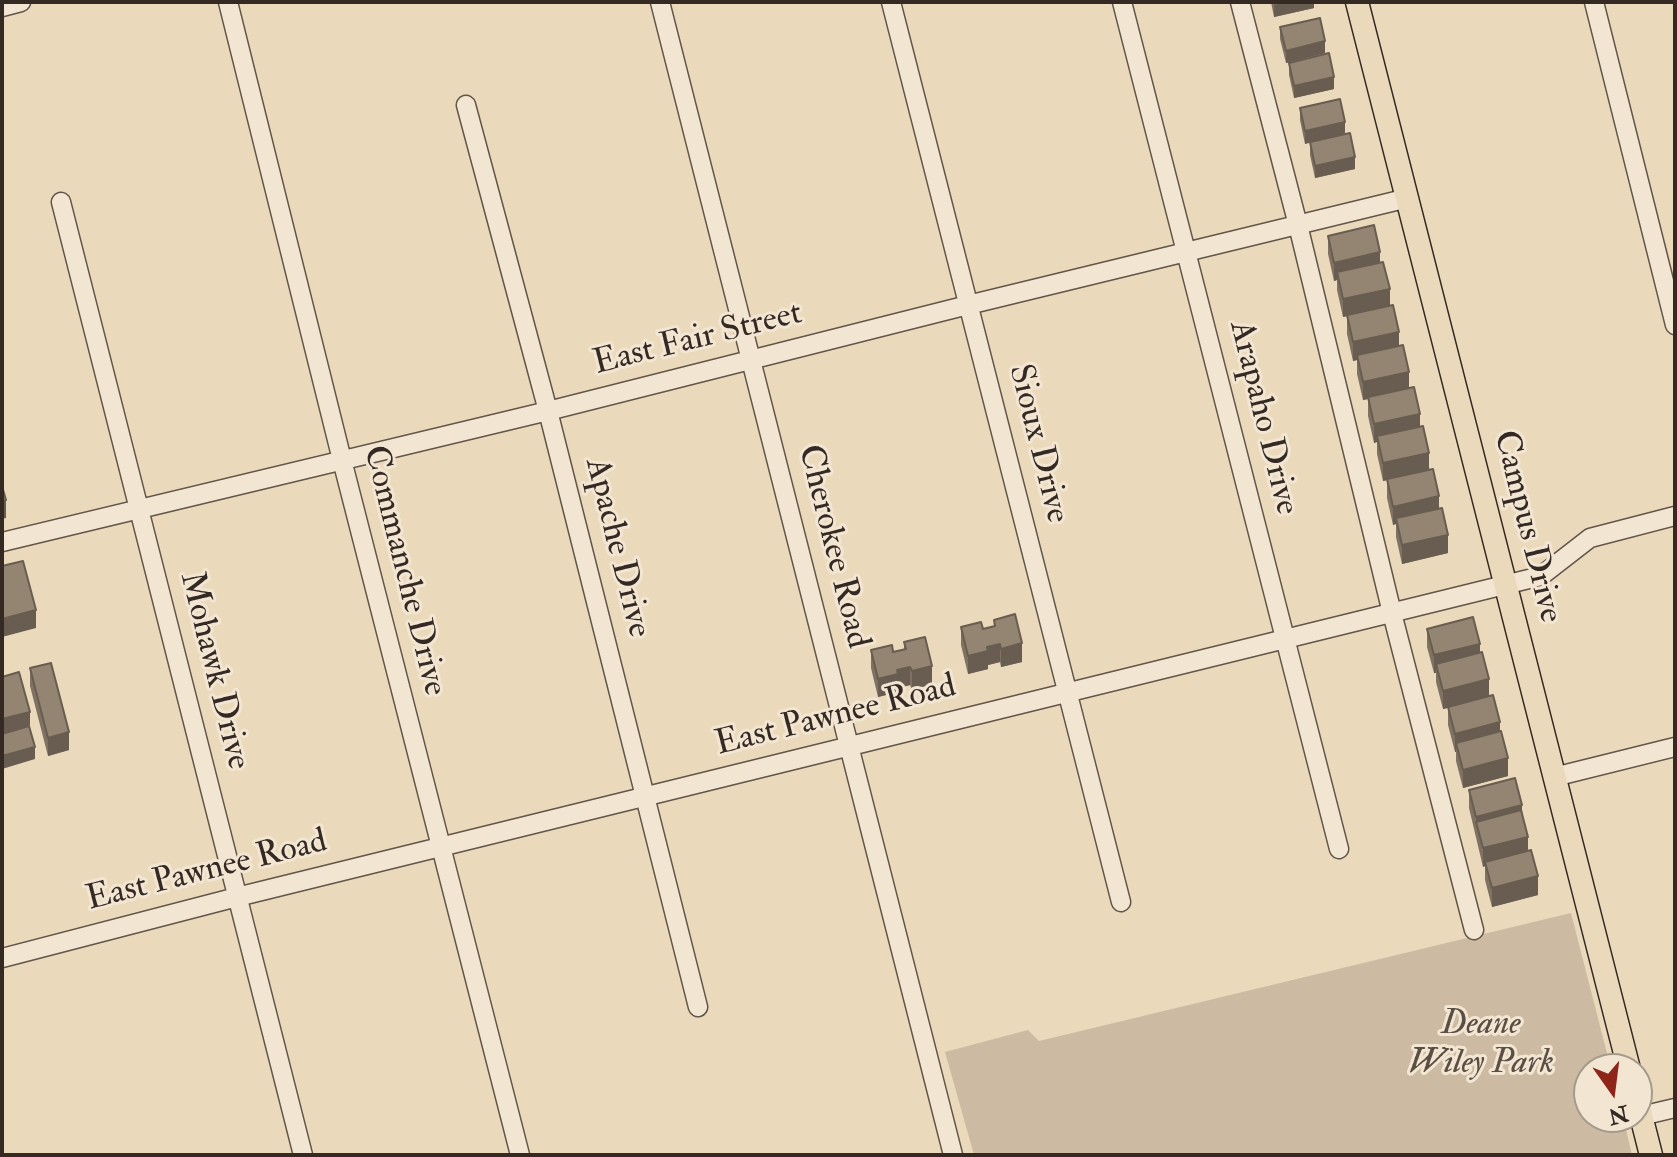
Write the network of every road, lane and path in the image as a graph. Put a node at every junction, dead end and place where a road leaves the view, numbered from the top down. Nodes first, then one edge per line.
1 (21, 2) edge
2 (228, 2) edge
3 (660, 2) edge
4 (891, 2) edge
5 (1122, 2) edge
6 (1240, 2) edge
7 (1357, 2) edge
8 (1594, 2) edge
9 (2, 7) edge
10 (466, 105) dead end
11 (1408, 198) junction
12 (61, 202) dead end
13 (1298, 225) junction
14 (1187, 252) junction
15 (968, 305) junction
16 (1675, 325) edge
17 (751, 360) junction
18 (548, 411) junction
19 (342, 460) junction
20 (140, 510) junction
21 (1675, 516) edge
22 (2, 542) edge
23 (1506, 585) junction
24 (1392, 613) junction
25 (1285, 638) junction
26 (1067, 693) junction
27 (850, 747) junction
28 (1675, 747) edge
29 (1554, 777) junction
30 (645, 796) junction
31 (441, 847) junction
32 (1339, 849) dead end
33 (237, 897) junction
34 (1121, 902) dead end
35 (1474, 930) dead end
36 (2, 958) edge
37 (698, 1007) dead end
38 (1625, 1053) edge
39 (1653, 1108) edge
40 (1675, 1108) edge
41 (1645, 1133) edge
42 (303, 1155) edge
43 (520, 1155) edge
44 (953, 1155) edge
45 (1651, 1155) edge

1 - 9 street
2 - 19 street, Commanche Drive
3 - 17 street, Cherokee Road
4 - 15 street, Sioux Drive
5 - 14 street, Arapaho Drive
6 - 13 street
7 - 11 main road, Campus Drive
8 - 16 street
10 - 18 street, Apache Drive
11 - 13 street, East Fair Street
11 - 23 main road, Campus Drive
12 - 20 street, Mohawk Drive
13 - 14 street, East Fair Street
13 - 24 street
14 - 15 street, East Fair Street
14 - 25 street, Arapaho Drive
15 - 17 street, East Fair Street
15 - 26 street, Sioux Drive
17 - 18 street, East Fair Street
17 - 27 street, Cherokee Road
18 - 19 street, East Fair Street
18 - 30 street, Apache Drive
19 - 20 street, East Fair Street
19 - 31 street, Commanche Drive
20 - 22 street, East Fair Street
20 - 33 street, Mohawk Drive
21 - 23 street, East Pawnee Road
23 - 24 street, East Pawnee Road
23 - 29 main road, Campus Drive
24 - 25 street, East Pawnee Road
24 - 35 street
25 - 26 street, East Pawnee Road
25 - 32 street, Arapaho Drive
26 - 27 street, East Pawnee Road
26 - 34 street, Sioux Drive
27 - 30 street, East Pawnee Road
27 - 44 street, Cherokee Road
28 - 29 street
29 - 38 main road, Campus Drive
30 - 31 street, East Pawnee Road
30 - 37 street, Apache Drive
31 - 33 street, East Pawnee Road
31 - 43 street, Commanche Drive
33 - 36 street, East Pawnee Road
33 - 42 street, Mohawk Drive
39 - 40 street
41 - 45 main road

